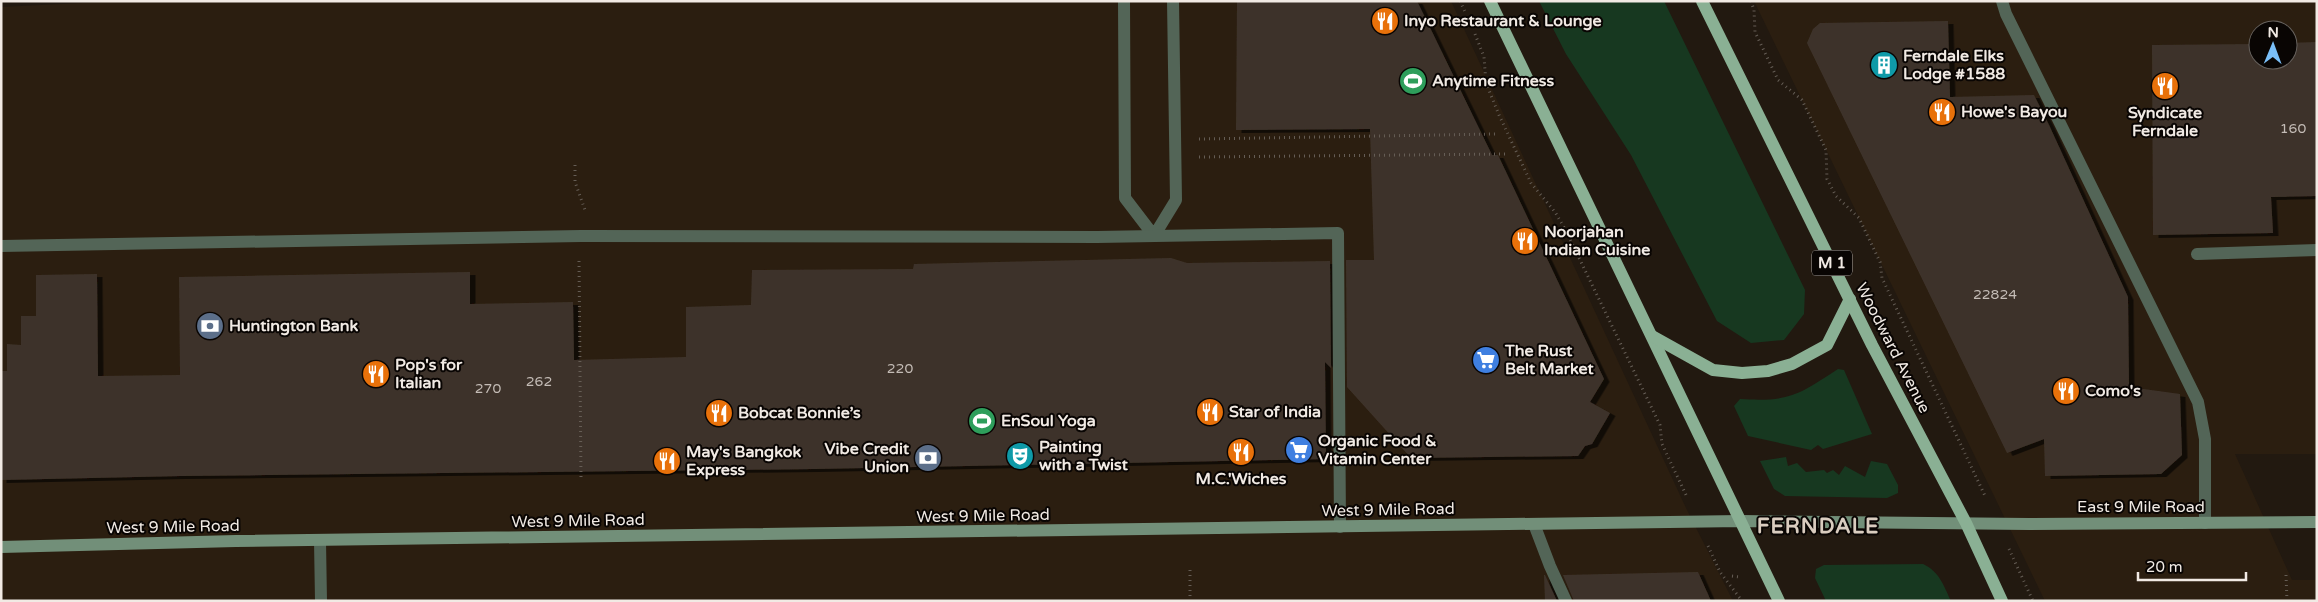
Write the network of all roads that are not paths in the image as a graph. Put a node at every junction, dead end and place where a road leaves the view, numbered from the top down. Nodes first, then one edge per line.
1 (1124, 1) edge
2 (1173, 1) edge
3 (1490, 1) edge
4 (1702, 1) edge
5 (2002, 1) edge
6 (1154, 236) junction
7 (1, 246) edge
8 (2317, 250) edge
9 (2197, 254) dead end
10 (1850, 299) junction
11 (1652, 336) junction
12 (1741, 521) junction
13 (2317, 522) edge
14 (1966, 523) junction
15 (2205, 523) junction
16 (1534, 524) junction
17 (1340, 527) junction
18 (320, 541) junction
19 (1, 547) edge
20 (321, 601) edge
21 (1566, 601) edge
22 (1779, 601) edge
23 (2002, 601) edge

1 - 6 street
2 - 6 street
3 - 11 main road
4 - 10 main road, Woodward Avenue / M 1
5 - 15 street
6 - 7 street
6 - 17 street
8 - 9 street
10 - 11 main road
10 - 14 main road, Woodward Avenue / M 1
11 - 12 main road
12 - 14 main road, West 9 Mile Road
12 - 16 main road, West 9 Mile Road
12 - 22 main road
13 - 15 main road, East 9 Mile Road
14 - 15 main road, East 9 Mile Road
14 - 23 main road, Woodward Avenue / M 1
16 - 17 main road, West 9 Mile Road
16 - 21 street
17 - 18 main road, West 9 Mile Road
18 - 19 main road, West 9 Mile Road
18 - 20 street

